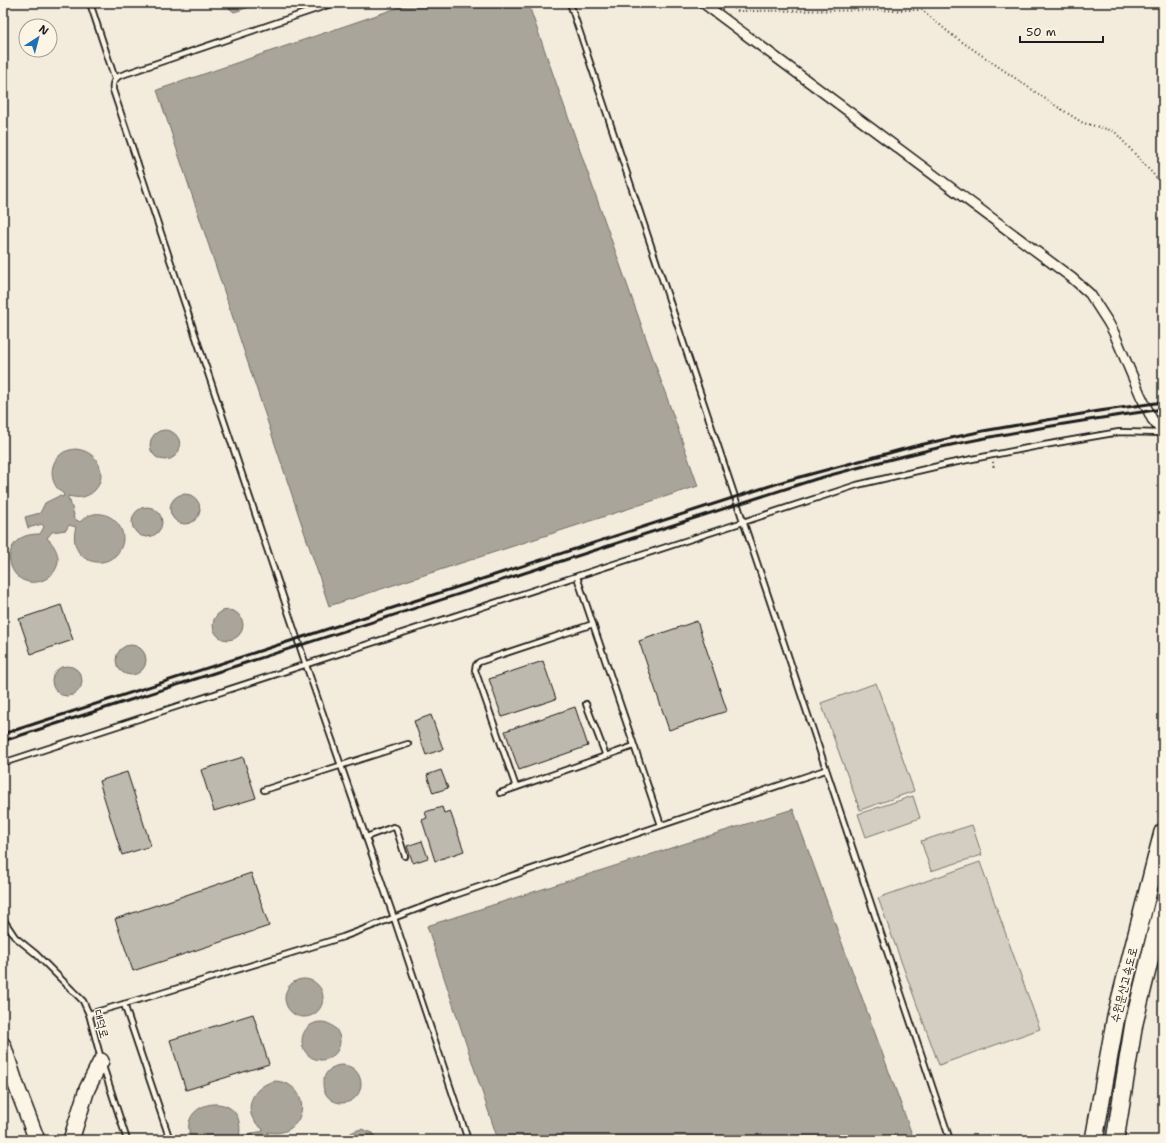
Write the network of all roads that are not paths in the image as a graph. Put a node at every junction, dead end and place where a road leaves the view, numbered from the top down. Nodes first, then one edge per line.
1 (90, 3) edge
2 (334, 3) edge
3 (570, 3) edge
4 (703, 3) edge
5 (114, 79) junction
6 (1163, 433) edge
7 (744, 523) junction
8 (577, 577) junction
9 (593, 624) junction
10 (306, 665) junction
11 (586, 704) dead end
12 (408, 744) dead end
13 (634, 746) junction
14 (606, 756) junction
15 (3, 763) edge
16 (341, 766) junction
17 (825, 770) junction
18 (516, 787) junction
19 (264, 790) dead end
20 (500, 793) dead end
21 (662, 825) junction
22 (1163, 832) edge
23 (366, 837) junction
24 (406, 856) dead end
25 (1163, 904) edge
26 (394, 918) junction
27 (3, 919) edge
28 (124, 1004) junction
29 (89, 1014) junction
30 (3, 1045) edge
31 (101, 1061) junction
32 (37, 1140) edge
33 (71, 1140) edge
34 (127, 1140) edge
35 (170, 1140) edge
36 (468, 1140) edge
37 (950, 1140) edge
38 (1094, 1140) edge
39 (1115, 1140) edge

1 - 5 lane
2 - 5 lane
3 - 7 lane
4 - 6 street
5 - 10 lane
6 - 7 lane
7 - 8 lane
7 - 17 lane
8 - 9 lane
8 - 10 lane
9 - 13 lane
9 - 18 lane
10 - 15 lane
10 - 16 lane
11 - 14 lane
12 - 16 lane
13 - 14 lane
13 - 21 lane
14 - 18 lane
16 - 19 lane
16 - 23 lane
17 - 21 lane
17 - 37 lane
18 - 20 lane
21 - 26 lane
22 - 38 highway, 수원문산고속도로
23 - 24 lane
23 - 26 lane
25 - 39 highway, 수원문산고속도로
26 - 28 lane
26 - 36 lane
27 - 29 lane, 대덕로
28 - 29 lane
28 - 35 lane
29 - 31 lane, 대덕로
30 - 32 highway
31 - 33 highway
31 - 34 lane, 대덕로

